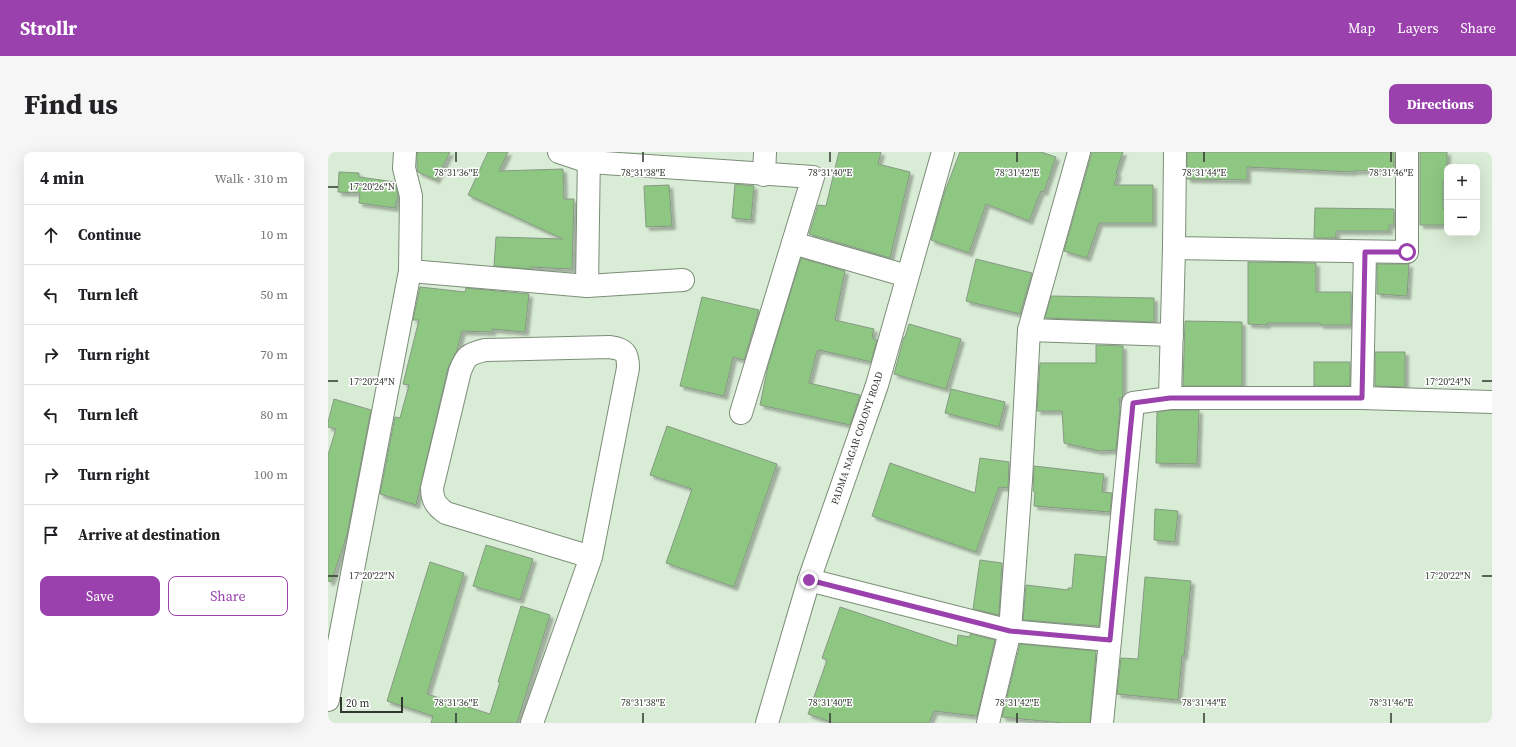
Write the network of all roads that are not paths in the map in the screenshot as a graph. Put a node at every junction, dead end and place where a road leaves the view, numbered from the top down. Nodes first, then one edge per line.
1 (405, 152) edge
2 (559, 152) edge
3 (765, 152) edge
4 (943, 152) edge
5 (1079, 152) edge
6 (1175, 152) edge
7 (1407, 152) edge
8 (589, 157) edge
9 (764, 175) junction
10 (793, 243) junction
11 (1174, 248) junction
12 (1365, 252) junction
13 (410, 271) junction
14 (907, 276) junction
15 (684, 280) dead end
16 (587, 286) junction
17 (1030, 330) junction
18 (1172, 335) junction
19 (1170, 398) junction
20 (1362, 398) junction
21 (1492, 402) edge
22 (741, 413) dead end
23 (591, 557) junction
24 (809, 580) junction
25 (1010, 631) junction
26 (1110, 640) junction
27 (328, 700) edge
28 (532, 723) edge
29 (767, 723) edge
30 (988, 723) edge
31 (1102, 723) edge

1 - 13 street
2 - 8 street
3 - 9 street
4 - 14 street, PADMA NAGAR COLONY ROAD
5 - 17 street
6 - 11 street
7 - 12 street
8 - 9 street
8 - 16 street
9 - 10 street
10 - 14 street
10 - 22 street
11 - 12 street
11 - 18 street
12 - 20 street
13 - 16 street
13 - 27 street
14 - 24 street, PADMA NAGAR COLONY ROAD
15 - 16 street
17 - 18 street
17 - 25 street
18 - 19 street
19 - 20 street
19 - 26 street
20 - 21 street
23 - 23 street
23 - 28 street
24 - 25 street
24 - 29 street, PADMA NAGAR COLONY ROAD
25 - 26 street
25 - 30 street
26 - 31 street

